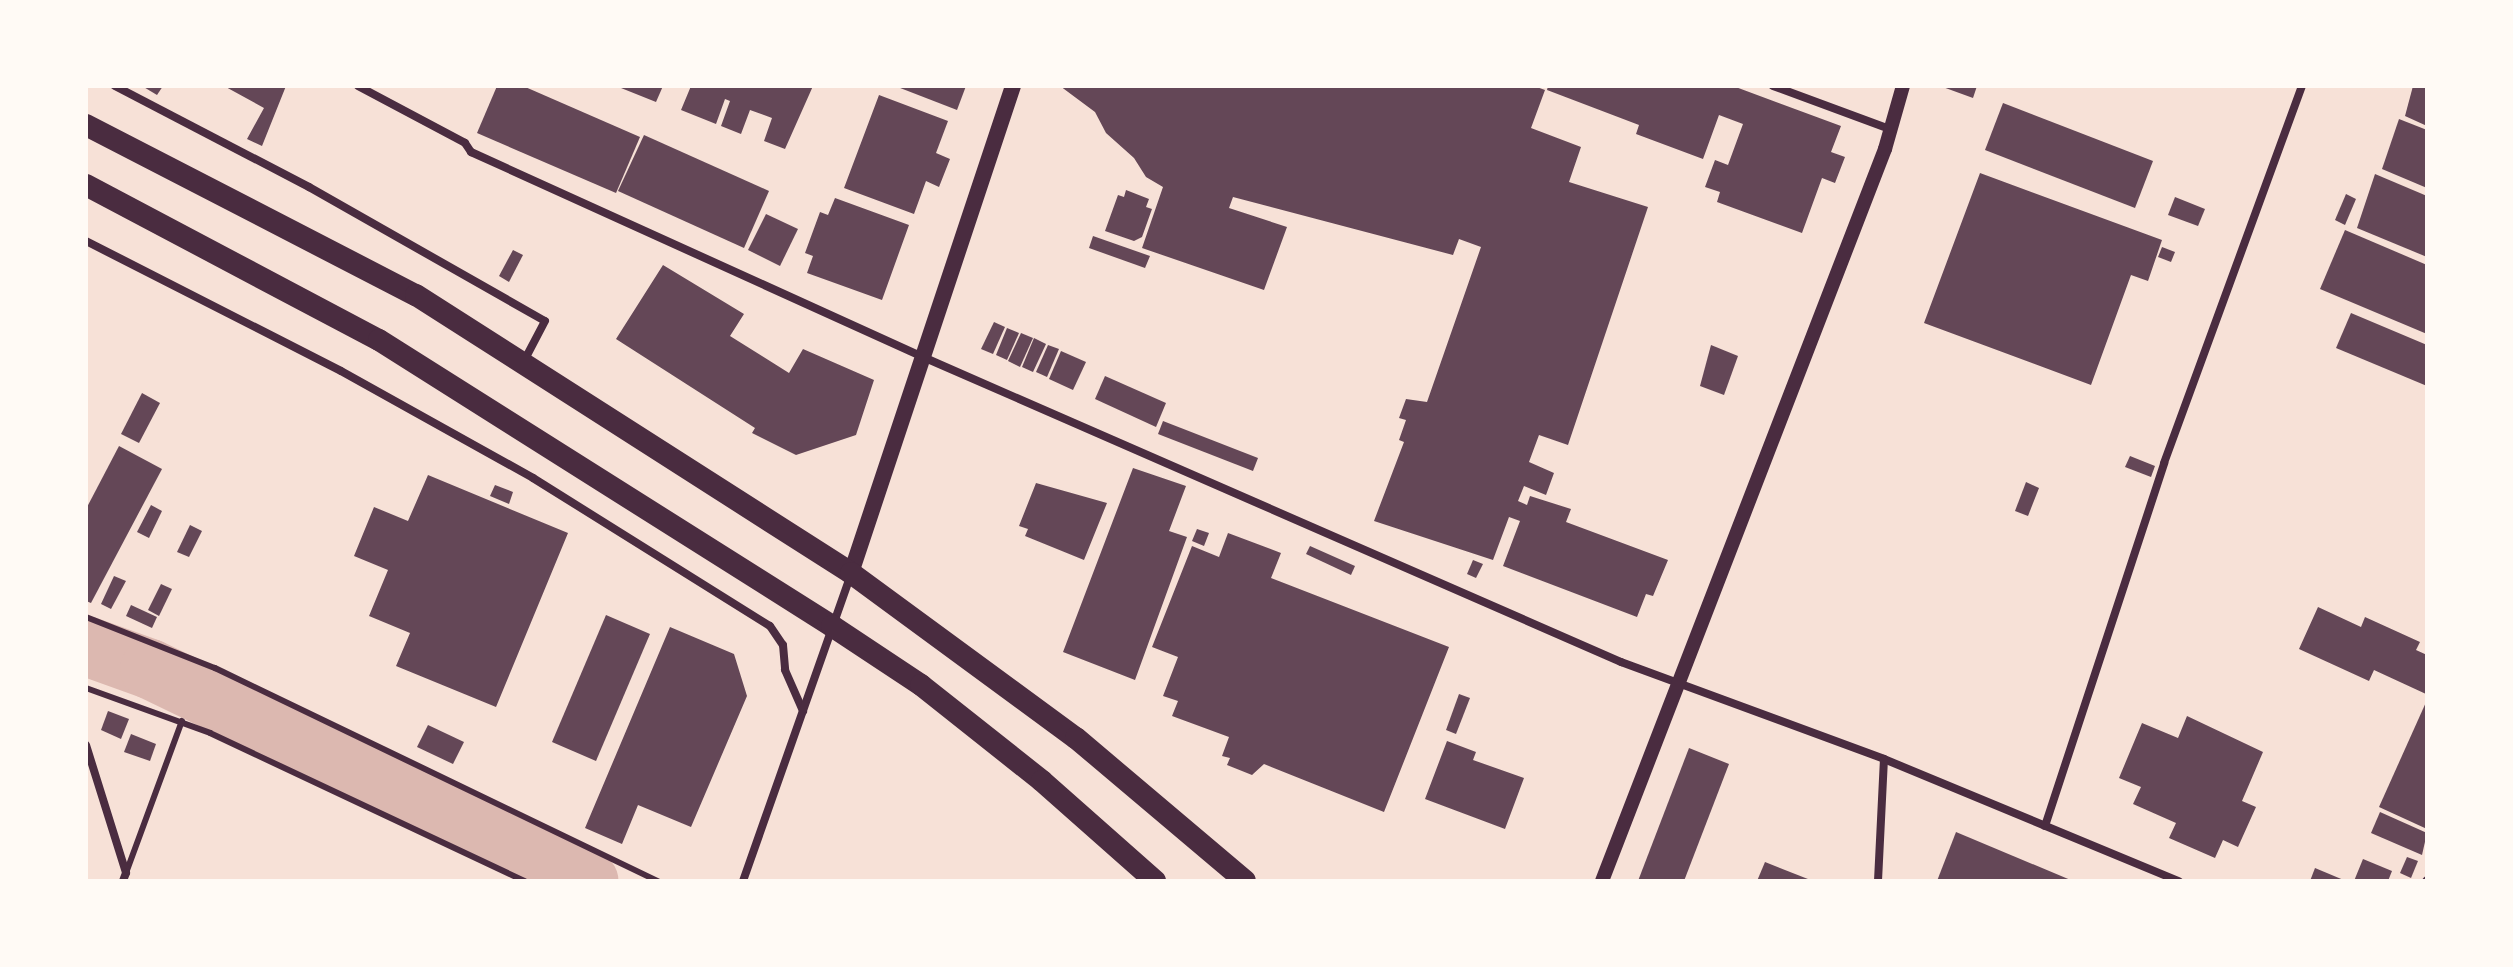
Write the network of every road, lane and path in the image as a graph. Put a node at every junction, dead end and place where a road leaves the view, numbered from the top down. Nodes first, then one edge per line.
1 (115, 86) edge
2 (358, 86) edge
3 (1013, 86) edge
4 (1773, 86) edge
5 (1903, 86) edge
6 (2302, 86) edge
7 (86, 125) edge
8 (1890, 129) junction
9 (86, 185) edge
10 (86, 241) edge
11 (923, 357) junction
12 (522, 363) junction
13 (851, 573) junction
14 (86, 617) edge
15 (832, 626) junction
16 (1678, 683) junction
17 (86, 688) edge
18 (803, 711) junction
19 (182, 721) junction
20 (86, 745) edge
21 (1884, 759) junction
22 (2045, 826) junction
23 (124, 877) edge
24 (525, 881) edge
25 (658, 881) edge
26 (743, 881) edge
27 (1155, 881) edge
28 (1245, 881) edge
29 (1602, 881) edge
30 (1878, 881) edge
31 (2179, 881) edge

1 - 12 street
2 - 11 street
3 - 11 main road
4 - 8 street
5 - 8 street
6 - 22 street
7 - 12 highway
8 - 16 street
9 - 15 highway
10 - 18 street
11 - 13 main road
11 - 16 street
12 - 13 highway
13 - 15 street
13 - 28 highway
14 - 25 lane
15 - 18 street
15 - 27 highway
16 - 21 street
16 - 29 street
17 - 19 lane
18 - 26 street
19 - 23 lane
19 - 24 lane
20 - 23 street
21 - 22 street
21 - 30 street
22 - 31 street

